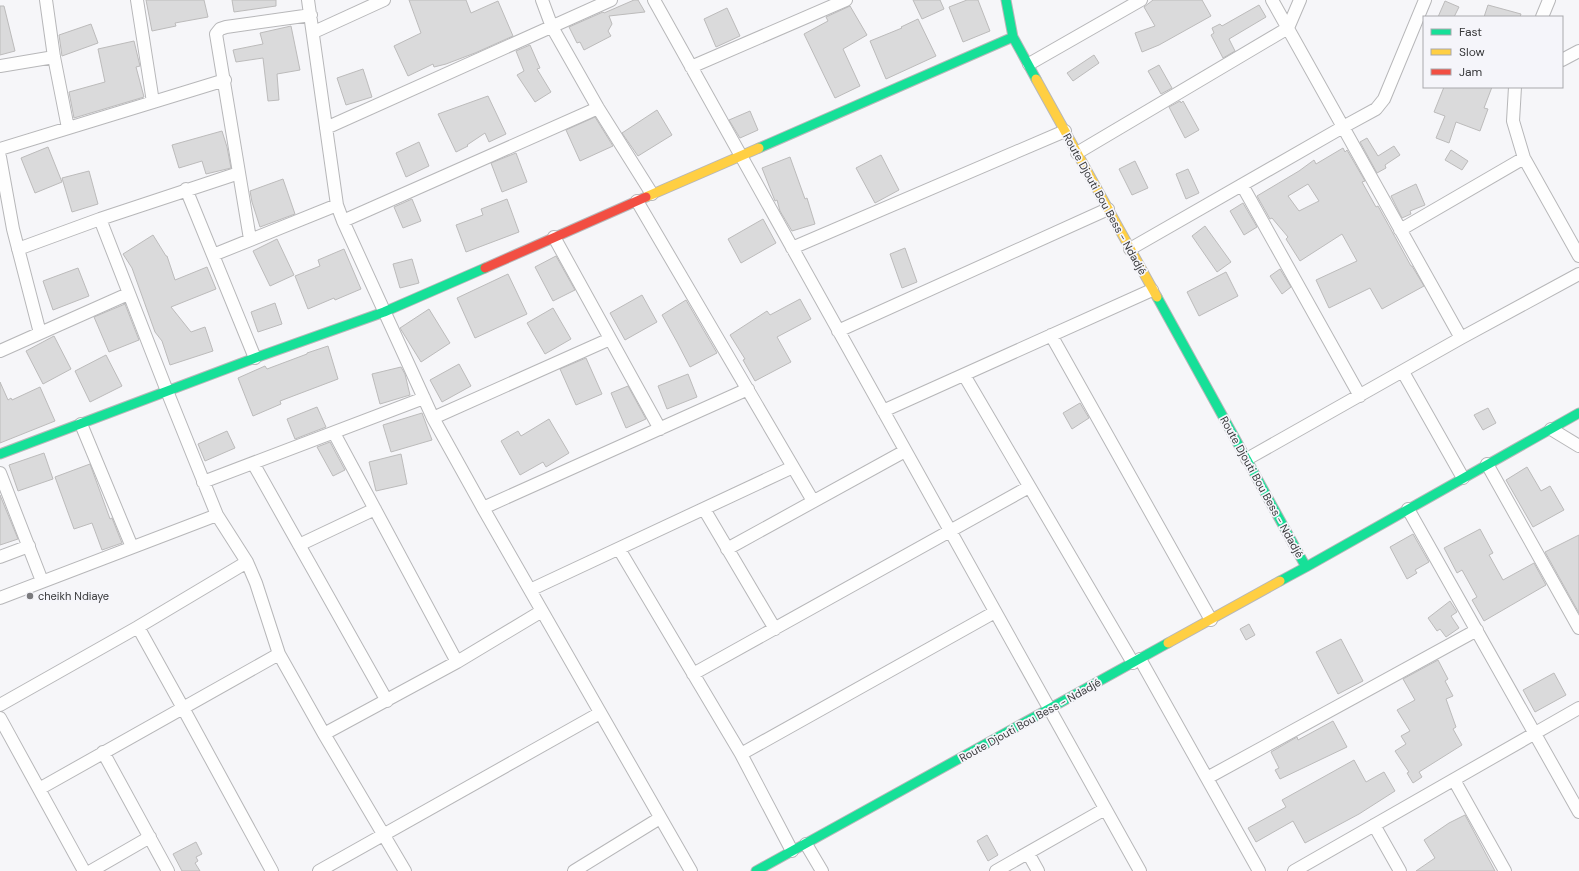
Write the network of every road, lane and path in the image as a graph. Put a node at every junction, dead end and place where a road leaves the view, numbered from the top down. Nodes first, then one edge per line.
1 (46, 0) edge
2 (137, 0) edge
3 (308, 0) edge
4 (384, 0) edge
5 (542, 0) edge
6 (611, 0) edge
7 (654, 0) edge
8 (846, 0) edge
9 (1006, 0) edge
10 (1141, 0) edge
11 (1272, 0) edge
12 (1300, 0) edge
13 (1425, 0) edge
14 (1549, 0) edge
15 (311, 15) junction
16 (1542, 16) edge
17 (552, 27) junction
18 (1288, 28) junction
19 (314, 32) junction
20 (1013, 37) junction
21 (1579, 51) edge
22 (54, 57) junction
23 (1563, 59) edge
24 (1029, 64) junction
25 (0, 66) edge
26 (691, 67) junction
27 (225, 80) junction
28 (1515, 88) edge
29 (153, 102) junction
30 (598, 108) junction
31 (1343, 127) junction
32 (68, 128) junction
33 (326, 128) junction
34 (1065, 130) junction
35 (0, 149) edge
36 (1077, 153) junction
37 (740, 155) junction
38 (0, 157) edge
39 (1524, 158) junction
40 (239, 173) junction
41 (1242, 186) junction
42 (186, 189) junction
43 (652, 194) junction
44 (637, 201) junction
45 (337, 205) junction
46 (1108, 209) junction
47 (100, 219) junction
48 (343, 221) junction
49 (1400, 230) junction
50 (554, 237) junction
51 (250, 239) junction
52 (792, 248) junction
53 (18, 249) junction
54 (1130, 249) junction
55 (213, 255) junction
56 (1579, 256) edge
57 (1579, 274) edge
58 (1152, 290) junction
59 (128, 294) junction
60 (384, 312) junction
61 (838, 331) junction
62 (40, 333) junction
63 (1051, 335) junction
64 (1461, 338) junction
65 (610, 339) junction
66 (0, 351) edge
67 (255, 358) junction
68 (1403, 372) junction
69 (964, 375) junction
70 (748, 389) junction
71 (167, 391) junction
72 (1360, 396) junction
73 (424, 398) junction
74 (883, 411) junction
75 (1579, 413) edge
76 (433, 418) junction
77 (81, 424) junction
78 (660, 429) junction
79 (1551, 429) junction
80 (334, 433) junction
81 (1579, 446) edge
82 (905, 451) junction
83 (0, 454) edge
84 (1247, 459) junction
85 (253, 463) junction
86 (1487, 464) junction
87 (793, 467) junction
88 (0, 473) edge
89 (1463, 478) junction
90 (203, 482) junction
91 (1030, 487) junction
92 (813, 501) junction
93 (375, 508) junction
94 (482, 508) junction
95 (704, 509) junction
96 (1408, 509) junction
97 (217, 515) junction
98 (950, 531) junction
99 (299, 545) junction
100 (29, 546) junction
101 (132, 547) junction
102 (619, 549) junction
103 (727, 549) junction
104 (0, 557) edge
105 (247, 562) junction
106 (1306, 567) junction
107 (42, 581) junction
108 (530, 590) junction
109 (0, 598) edge
110 (542, 611) junction
111 (995, 612) junction
112 (1211, 620) junction
113 (138, 627) junction
114 (1579, 628) edge
115 (775, 629) junction
116 (1476, 630) junction
117 (279, 654) junction
118 (1136, 661) junction
119 (457, 662) junction
120 (693, 674) junction
121 (387, 701) junction
122 (0, 705) edge
123 (184, 708) junction
124 (1579, 708) edge
125 (1050, 709) junction
126 (600, 712) junction
127 (0, 718) edge
128 (1535, 733) junction
129 (324, 734) junction
130 (103, 752) junction
131 (741, 754) junction
132 (1207, 778) junction
133 (1454, 780) junction
134 (39, 789) junction
135 (1105, 809) junction
136 (1579, 812) edge
137 (660, 818) junction
138 (1374, 825) junction
139 (383, 835) junction
140 (150, 837) junction
141 (806, 844) junction
142 (792, 851) junction
143 (1028, 853) junction
144 (84, 871) edge
145 (91, 871) edge
146 (168, 871) edge
147 (272, 871) edge
148 (319, 871) edge
149 (405, 871) edge
150 (574, 871) edge
151 (691, 871) edge
152 (756, 871) edge
153 (822, 871) edge
154 (996, 871) edge
155 (1038, 871) edge
156 (1140, 871) edge
157 (1259, 871) edge
158 (1294, 871) edge
159 (1400, 871) edge
160 (1505, 871) edge

1 - 22 street
2 - 29 street
3 - 15 street
4 - 19 street
5 - 17 street
6 - 17 street
7 - 26 street
8 - 26 street
9 - 20 street, Route Djouti Bou Bess - Ndadjé
10 - 24 street
11 - 18 street
12 - 18 street
13 - 31 street
14 - 16 street
15 - 19 street
15 - 27 street
17 - 30 street
17 - 33 street
18 - 31 street
18 - 36 street
19 - 33 street
20 - 24 street, Route Djouti Bou Bess - Ndadjé
20 - 37 street
21 - 23 street
22 - 25 street
22 - 32 street
24 - 34 street, Route Djouti Bou Bess - Ndadjé
26 - 37 street
27 - 29 street
27 - 40 street
28 - 39 street
29 - 32 street
30 - 43 street
30 - 48 street
31 - 41 street
31 - 49 street
32 - 35 street
33 - 45 street
34 - 36 street, Route Djouti Bou Bess - Ndadjé
34 - 52 street
36 - 46 street, Route Djouti Bou Bess - Ndadjé
37 - 43 street
37 - 52 street
38 - 53 street
39 - 49 street
39 - 56 street
40 - 42 street
40 - 51 street
41 - 54 street
41 - 72 street
42 - 47 street
42 - 55 street
43 - 44 street
44 - 50 street
44 - 70 street
45 - 48 street
45 - 51 street
46 - 54 street, Route Djouti Bou Bess - Ndadjé
46 - 61 street
47 - 53 street
47 - 59 street
48 - 60 street
49 - 64 street
50 - 60 street
50 - 65 street
51 - 55 street
52 - 61 street
53 - 62 street
54 - 58 street, Route Djouti Bou Bess - Ndadjé
55 - 67 street
57 - 64 street
58 - 63 street
58 - 84 street, Route Djouti Bou Bess - Ndadjé
59 - 62 street
59 - 71 street
60 - 67 street
60 - 73 street
61 - 74 street
62 - 66 street
63 - 69 street
63 - 112 street
64 - 68 street
65 - 76 street
65 - 78 street
67 - 71 street
68 - 72 street
68 - 89 street
69 - 74 street
69 - 91 street
70 - 78 street
70 - 87 street
71 - 77 street
71 - 90 street
72 - 84 street
73 - 76 street
73 - 80 street
74 - 82 street
75 - 79 street
76 - 94 street
77 - 83 street
77 - 101 street
78 - 94 street
79 - 81 street
79 - 86 street
80 - 85 street
80 - 93 street
82 - 92 street
82 - 98 street
84 - 106 street, Route Djouti Bou Bess - Ndadjé
85 - 90 street
85 - 99 street
86 - 89 street
86 - 114 street
87 - 92 street
87 - 95 street
88 - 100 street
89 - 96 street
90 - 97 street
91 - 98 street
91 - 118 street
92 - 103 street
93 - 99 street
93 - 119 street
94 - 108 street
95 - 102 street
95 - 103 street
96 - 106 street
96 - 116 street
97 - 101 street
97 - 105 street
98 - 111 street
98 - 115 street
99 - 121 street
100 - 104 street
100 - 107 street
101 - 107 street
102 - 108 street
102 - 120 street
103 - 115 street
105 - 113 street
105 - 117 street
106 - 112 street, Route Djouti Bou Bess - Ndadjé
107 - 109 street
108 - 110 street
110 - 119 street
110 - 126 street
111 - 125 street
111 - 131 street
112 - 118 street, Route Djouti Bou Bess - Ndadjé
113 - 122 street
113 - 123 street
115 - 120 street
116 - 128 street
116 - 132 street
117 - 123 street
117 - 129 street
118 - 125 street, Route Djouti Bou Bess - Ndadjé
118 - 132 street
119 - 121 street
120 - 131 street
121 - 129 street
123 - 130 street
123 - 147 street
124 - 128 street
125 - 135 street
125 - 141 street, Route Djouti Bou Bess - Ndadjé
126 - 137 street
126 - 139 street
127 - 134 street
128 - 133 street
128 - 136 street
129 - 139 street
130 - 134 street
130 - 140 street
131 - 142 street
132 - 157 street
133 - 138 street
133 - 160 street
134 - 144 street
135 - 143 street
135 - 156 street
137 - 150 street
137 - 151 street
138 - 158 street
138 - 159 street
139 - 148 street
139 - 149 street
140 - 145 street
140 - 146 street
141 - 142 street, Route Djouti Bou Bess - Ndadjé
141 - 153 street
142 - 152 street, Route Djouti Bou Bess - Ndadjé
143 - 154 street
143 - 155 street

